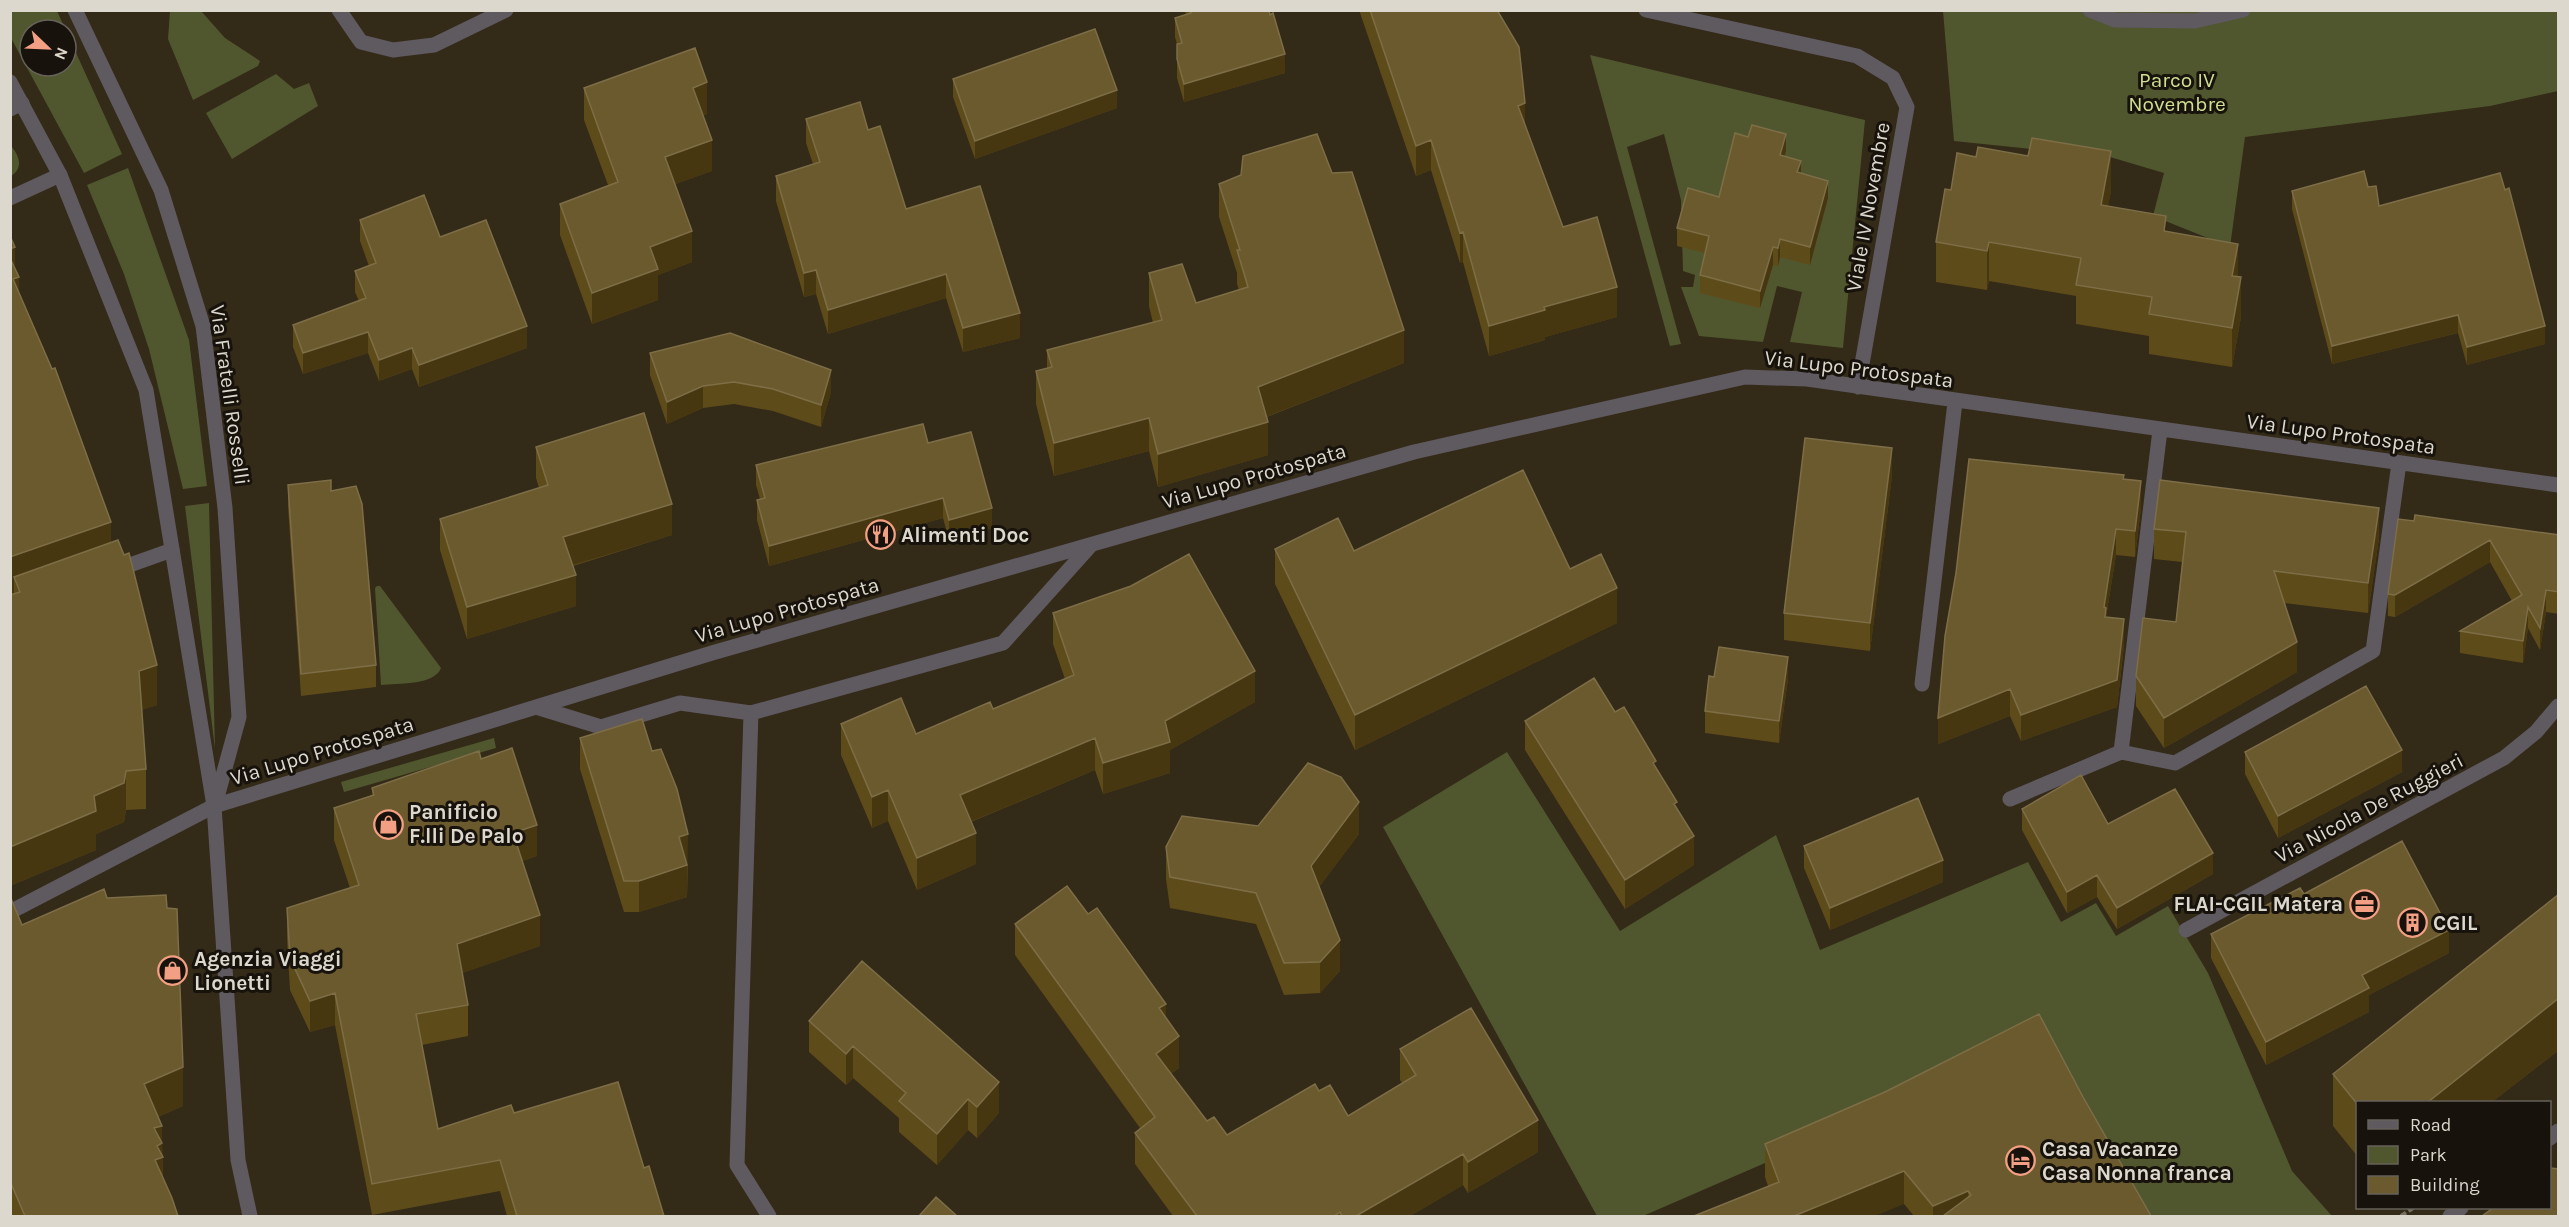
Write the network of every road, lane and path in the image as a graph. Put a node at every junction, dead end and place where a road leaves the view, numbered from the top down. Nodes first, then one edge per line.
1 (75, 10) edge
2 (339, 10) edge
3 (506, 10) edge
4 (1646, 10) edge
5 (2090, 10) edge
6 (2243, 10) edge
7 (10, 82) edge
8 (16, 106) edge
9 (60, 175) junction
10 (10, 198) edge
11 (1858, 387) junction
12 (1955, 402) junction
13 (2160, 430) junction
14 (2399, 463) junction
15 (2559, 485) edge
16 (1090, 545) junction
17 (172, 550) junction
18 (97, 577) edge
19 (1922, 684) dead end
20 (2559, 706) edge
21 (536, 707) junction
22 (751, 712) junction
23 (2121, 752) junction
24 (2010, 798) dead end
25 (214, 806) junction
26 (10, 912) edge
27 (2186, 930) dead end
28 (250, 1216) edge
29 (769, 1216) edge

1 - 25 street, Via Fratelli Rosselli
2 - 3 street
4 - 11 street, Viale IV Novembre
5 - 6 street
7 - 8 street, Via Fratelli Rosselli
8 - 9 street, Via Fratelli Rosselli
9 - 10 street
9 - 17 street, Via Fratelli Rosselli
11 - 12 street, Via Lupo Protospata
11 - 16 street, Via Lupo Protospata
12 - 13 street, Via Lupo Protospata
12 - 19 street
13 - 14 street, Via Lupo Protospata
13 - 23 street
14 - 15 street, Via Lupo Protospata
14 - 23 street
16 - 21 street, Via Lupo Protospata
16 - 22 street
17 - 18 street
17 - 25 street, Via Fratelli Rosselli
20 - 27 street, Via Nicola De Ruggieri
21 - 22 street
21 - 25 street, Via Lupo Protospata
22 - 29 street
23 - 24 street
25 - 26 street, Via Lupo Protospata
25 - 28 street, Via Fratelli Rosselli

